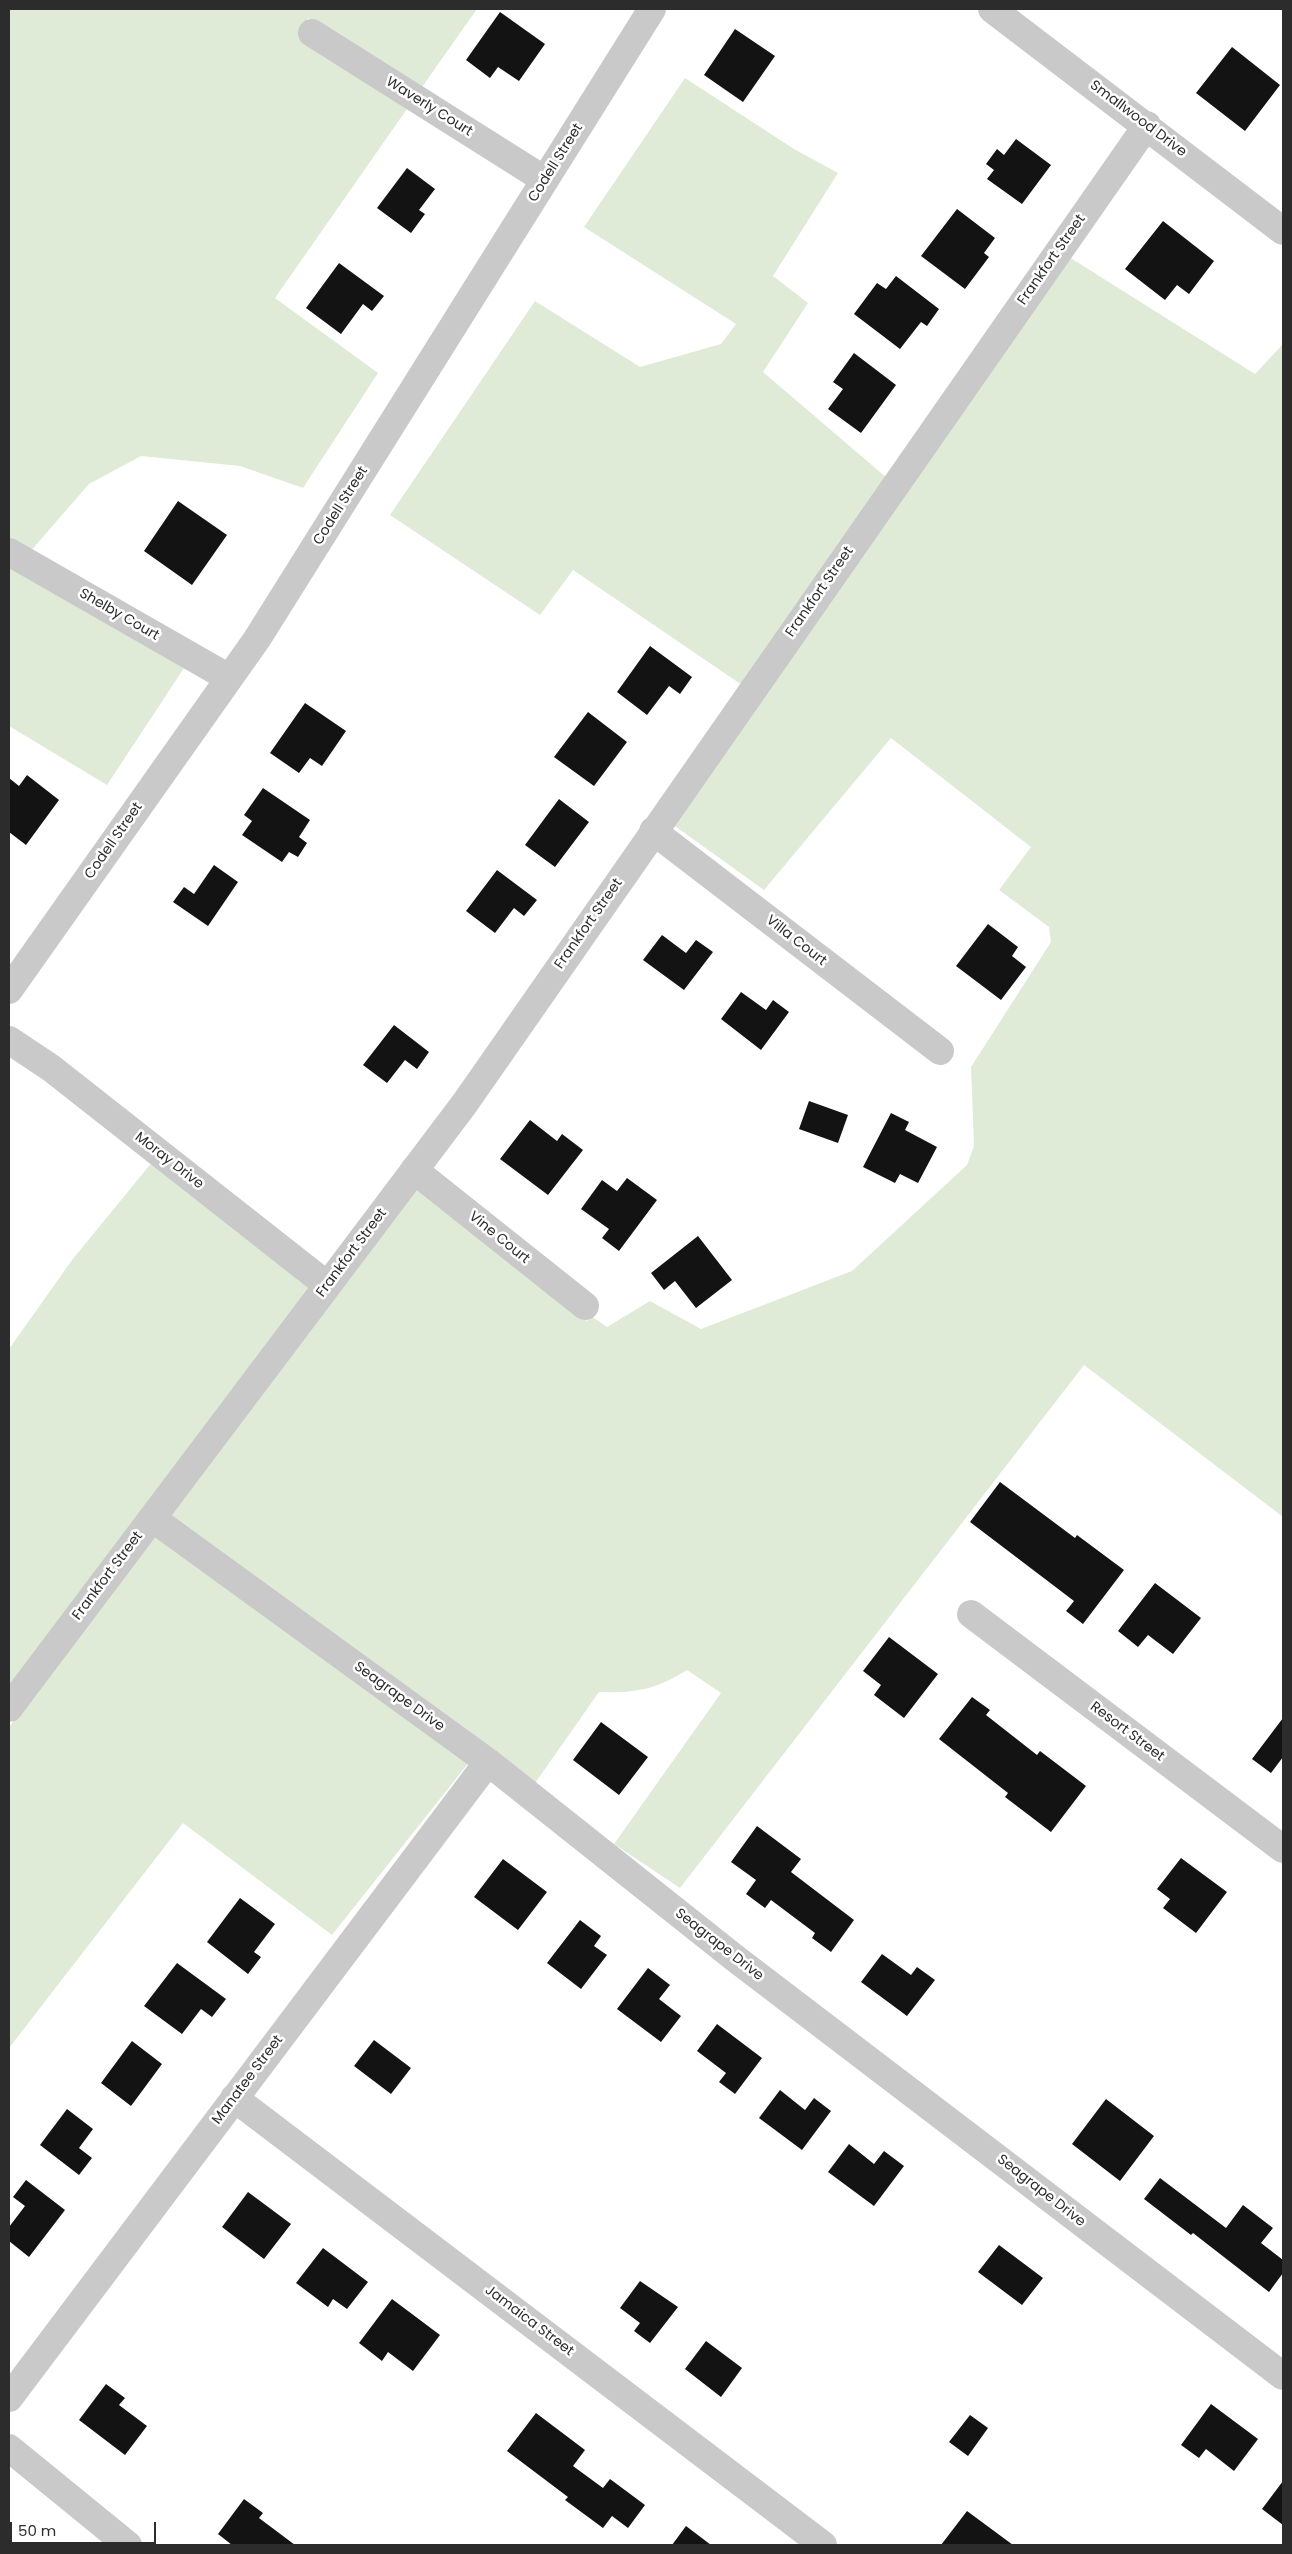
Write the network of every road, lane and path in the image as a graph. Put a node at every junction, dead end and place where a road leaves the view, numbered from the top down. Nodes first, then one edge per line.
1 (652, 9) edge
2 (992, 9) edge
3 (312, 33) dead end
4 (1147, 125) junction
5 (545, 180) junction
6 (1283, 231) edge
7 (9, 552) edge
8 (229, 678) junction
9 (653, 831) junction
10 (9, 990) edge
11 (9, 1040) edge
12 (940, 1051) dead end
13 (414, 1170) junction
14 (327, 1285) junction
15 (584, 1306) dead end
16 (152, 1518) junction
17 (971, 1614) dead end
18 (9, 1708) edge
19 (488, 1762) junction
20 (1283, 1849) edge
21 (234, 2098) junction
22 (1283, 2376) edge
23 (9, 2398) edge
24 (9, 2448) edge
25 (128, 2545) edge
26 (824, 2545) edge

1 - 5 street, Codell Street
2 - 4 street, Smallwood Drive
3 - 5 street, Waverly Court
4 - 6 street, Smallwood Drive
4 - 9 street, Frankfort Street
5 - 8 street, Codell Street
7 - 8 street, Shelby Court
8 - 10 street, Codell Street
9 - 12 street, Villa Court
9 - 13 street, Frankfort Street
11 - 14 street, Moray Drive
13 - 14 street, Frankfort Street
13 - 15 street, Vine Court
14 - 16 street, Frankfort Street
16 - 18 street, Frankfort Street
16 - 19 street, Seagrape Drive
17 - 20 street, Resort Street
19 - 21 street, Manatee Street
19 - 22 street, Seagrape Drive
21 - 23 street, Manatee Street
21 - 26 street, Jamaica Street
24 - 25 street

